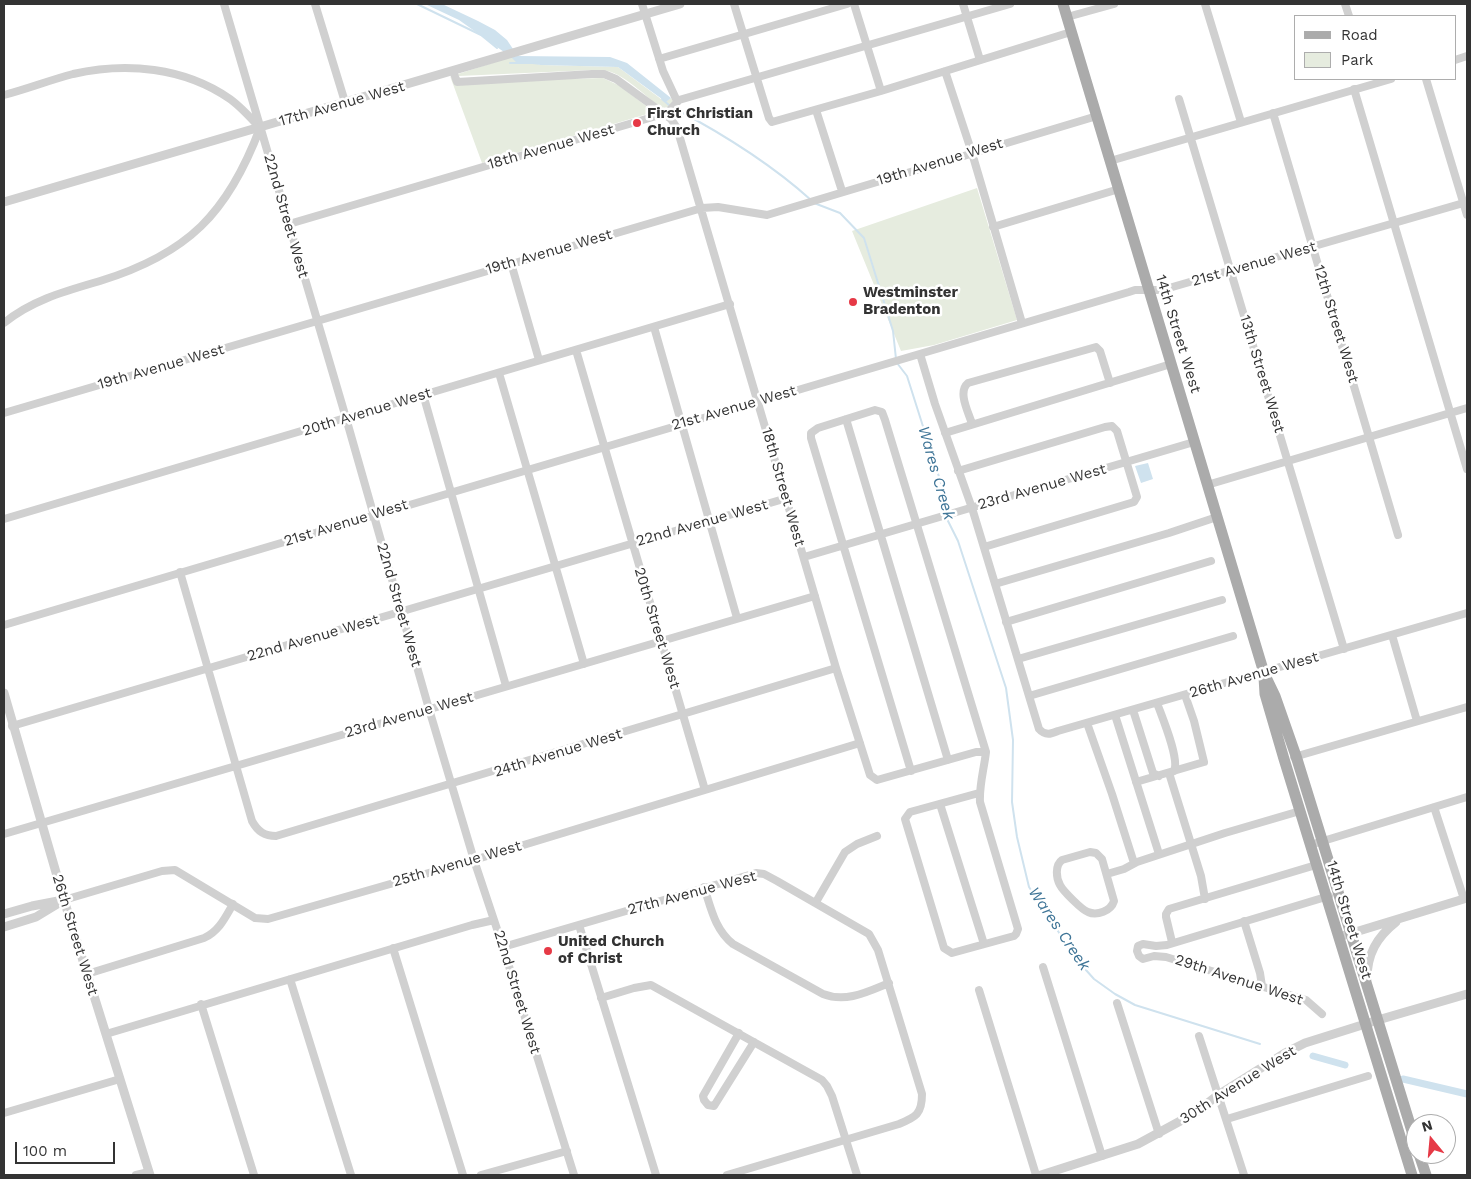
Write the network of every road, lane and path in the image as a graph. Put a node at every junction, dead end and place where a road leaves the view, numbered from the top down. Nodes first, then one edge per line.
1 (224, 4) edge
2 (315, 4) edge
3 (642, 4) edge
4 (680, 4) edge
5 (734, 4) edge
6 (848, 4) edge
7 (854, 4) edge
8 (963, 4) edge
9 (1010, 4) edge
10 (1063, 4) edge
11 (1114, 4) edge
12 (1205, 4) edge
13 (645, 14) junction
14 (967, 17) junction
15 (1067, 17) junction
16 (1072, 32) junction
17 (743, 34) junction
18 (867, 45) junction
19 (659, 59) junction
20 (980, 60) junction
21 (945, 71) junction
22 (453, 72) junction
23 (756, 78) junction
24 (1384, 80) edge
25 (1426, 80) edge
26 (1368, 82) edge
27 (1354, 90) junction
28 (881, 91) junction
29 (4, 95) edge
30 (1179, 99) dead end
31 (345, 102) junction
32 (674, 105) junction
33 (816, 110) junction
34 (1273, 113) junction
35 (663, 114) junction
36 (1097, 116) junction
37 (1241, 122) junction
38 (260, 128) junction
39 (1191, 138) junction
40 (972, 153) junction
41 (1110, 161) junction
42 (1119, 189) junction
43 (842, 192) junction
44 (4, 202) edge
45 (1466, 203) edge
46 (702, 208) junction
47 (1467, 215) edge
48 (289, 224) junction
49 (1393, 224) junction
50 (993, 227) junction
51 (1313, 247) junction
52 (511, 263) junction
53 (1231, 270) junction
54 (1149, 291) junction
55 (730, 304) junction
56 (317, 322) junction
57 (4, 323) edge
58 (1022, 323) junction
59 (654, 327) junction
60 (576, 350) junction
61 (920, 354) junction
62 (539, 360) junction
63 (1171, 364) junction
64 (499, 373) junction
65 (1110, 383) junction
66 (423, 394) junction
67 (758, 401) junction
68 (1467, 408) edge
69 (4, 413) edge
70 (1450, 413) junction
71 (346, 418) junction
72 (846, 419) junction
73 (681, 424) junction
74 (972, 424) junction
75 (945, 433) junction
76 (1369, 436) junction
77 (1194, 442) junction
78 (605, 447) junction
79 (1288, 461) junction
80 (1127, 463) junction
81 (1467, 469) edge
82 (528, 470) junction
83 (958, 471) junction
84 (1207, 485) junction
85 (450, 492) junction
86 (787, 498) junction
87 (972, 508) junction
88 (373, 516) junction
89 (1217, 517) junction
90 (4, 519) edge
91 (710, 521) junction
92 (917, 524) junction
93 (881, 535) junction
94 (1398, 535) dead end
95 (631, 543) junction
96 (843, 546) junction
97 (984, 547) junction
98 (804, 557) junction
99 (1211, 561) dead end
100 (555, 566) junction
101 (180, 572) junction
102 (995, 584) junction
103 (478, 589) junction
104 (815, 596) junction
105 (1222, 600) dead end
106 (401, 612) junction
107 (1467, 613) edge
108 (738, 618) junction
109 (1006, 622) junction
110 (4, 625) edge
111 (1392, 635) junction
112 (1233, 636) dead end
113 (661, 641) junction
114 (1344, 649) junction
115 (1018, 659) junction
116 (584, 664) junction
117 (836, 668) junction
118 (208, 669) junction
119 (1264, 673) junction
120 (506, 686) junction
121 (4, 693) edge
122 (1185, 695) junction
123 (1029, 696) junction
124 (1157, 703) junction
125 (1467, 707) edge
126 (429, 709) junction
127 (1133, 710) junction
128 (683, 715) junction
129 (1115, 715) junction
130 (1417, 721) junction
131 (1087, 723) junction
132 (12, 726) junction
133 (860, 743) junction
134 (986, 752) junction
135 (1296, 756) junction
136 (1284, 759) junction
137 (948, 760) junction
138 (236, 766) junction
139 (911, 771) junction
140 (1171, 772) junction
141 (1159, 776) junction
142 (1136, 782) junction
143 (452, 784) junction
144 (704, 790) junction
145 (979, 793) junction
146 (1467, 798) edge
147 (940, 804) junction
148 (1434, 807) junction
149 (1300, 812) junction
150 (40, 824) junction
151 (4, 834) edge
152 (876, 836) dead end
153 (1323, 842) junction
154 (1192, 844) junction
155 (1310, 845) junction
156 (1159, 854) junction
157 (474, 860) junction
158 (1134, 863) junction
159 (1316, 865) junction
160 (1108, 874) junction
161 (704, 887) junction
162 (1338, 893) junction
163 (1326, 896) junction
164 (1466, 898) edge
165 (1205, 899) junction
166 (64, 900) junction
167 (816, 902) junction
168 (232, 904) junction
169 (4, 914) edge
170 (1400, 918) junction
171 (494, 920) junction
172 (1244, 921) junction
173 (579, 925) junction
174 (4, 927) edge
175 (1351, 933) junction
176 (1339, 937) junction
177 (1172, 942) junction
178 (984, 944) junction
179 (1162, 946) junction
180 (503, 947) junction
181 (393, 948) junction
182 (1162, 956) junction
183 (1043, 967) dead end
184 (86, 974) junction
185 (290, 979) junction
186 (889, 983) junction
187 (1367, 984) junction
188 (1262, 986) junction
189 (979, 990) dead end
190 (1467, 994) edge
191 (601, 998) junction
192 (1117, 1003) dead end
193 (201, 1004) junction
194 (1322, 1014) dead end
195 (1378, 1020) junction
196 (1366, 1024) junction
197 (738, 1033) junction
198 (106, 1034) junction
199 (1199, 1036) dead end
200 (754, 1042) junction
201 (1368, 1076) dead end
202 (120, 1079) junction
203 (1218, 1095) junction
204 (4, 1113) edge
205 (1407, 1114) edge
206 (1227, 1119) junction
207 (1159, 1134) junction
208 (845, 1140) junction
209 (567, 1151) junction
210 (1102, 1156) junction
211 (149, 1173) edge
212 (136, 1175) edge
213 (254, 1175) edge
214 (351, 1175) edge
215 (463, 1175) edge
216 (481, 1175) edge
217 (574, 1175) edge
218 (656, 1175) edge
219 (727, 1175) edge
220 (856, 1175) edge
221 (1036, 1175) edge
222 (1041, 1175) edge
223 (1244, 1175) edge
224 (1412, 1175) edge

1 - 38 street, 22nd Street West
2 - 31 street
3 - 13 street
4 - 13 street, 17th Avenue West
5 - 17 street
6 - 17 street
7 - 18 street
8 - 14 street
9 - 14 street, 18th Avenue West
10 - 15 main road, 14th Street West
11 - 15 street
12 - 37 street
13 - 19 street
13 - 22 street, 17th Avenue West
14 - 18 street, 18th Avenue West
14 - 20 street
15 - 16 main road, 14th Street West
16 - 20 street
16 - 36 main road, 14th Street West
17 - 19 street
17 - 23 street
18 - 23 street, 18th Avenue West
18 - 28 street
19 - 32 street
20 - 21 street
21 - 28 street
21 - 40 street
22 - 31 street, 17th Avenue West
22 - 35 street, 18th Street West
23 - 32 street, 18th Avenue West
23 - 33 street
24 - 26 street
25 - 45 street
26 - 27 street
27 - 34 street
27 - 49 street
28 - 33 street
29 - 38 street
30 - 39 street, 13th Street West
31 - 38 street, 17th Avenue West
32 - 35 street, 18th Avenue West
33 - 43 street
34 - 37 street
34 - 51 street, 12th Street West
35 - 46 street, 18th Street West
35 - 48 street, 18th Avenue West
36 - 40 street, 19th Avenue West
36 - 41 main road, 14th Street West
37 - 39 street
38 - 44 street, 17th Avenue West
38 - 48 street, 22nd Street West
38 - 57 street
39 - 41 street
39 - 53 street, 13th Street West
40 - 43 street, 19th Avenue West
40 - 50 street
41 - 42 main road, 14th Street West
42 - 50 street
42 - 54 main road, 14th Street West
43 - 46 street, 19th Avenue West
45 - 47 street
45 - 49 street, 21st Avenue West
46 - 52 street, 19th Avenue West
46 - 55 street, 18th Street West
48 - 56 street, 22nd Street West
49 - 51 street, 21st Avenue West
49 - 70 street
50 - 58 street
51 - 53 street, 21st Avenue West
51 - 76 street, 12th Street West
52 - 56 street, 19th Avenue West
52 - 62 street
53 - 54 street, 21st Avenue West
53 - 79 street, 13th Street West
54 - 58 street, 21st Avenue West
54 - 63 main road, 14th Street West
55 - 59 street, 20th Avenue West
55 - 67 street, 18th Street West
56 - 69 street, 19th Avenue West
56 - 71 street, 22nd Street West
58 - 61 street, 21st Avenue West
59 - 60 street, 20th Avenue West
59 - 73 street
60 - 62 street, 20th Avenue West
60 - 78 street, 20th Street West
61 - 67 street, 21st Avenue West
61 - 75 street
62 - 64 street, 20th Avenue West
63 - 65 street
63 - 77 main road, 14th Street West
64 - 66 street, 20th Avenue West
64 - 82 street
65 - 74 street
65 - 74 street
66 - 71 street, 20th Avenue West
66 - 85 street
67 - 73 street, 21st Avenue West
67 - 86 street, 18th Street West
68 - 70 street
70 - 76 street
70 - 81 street
71 - 88 street, 22nd Street West
71 - 90 street, 20th Avenue West
72 - 92 street
72 - 93 street
72 - 96 street
73 - 78 street, 21st Avenue West
73 - 91 street
74 - 75 street
75 - 83 street
76 - 79 street
76 - 94 street, 12th Street West
77 - 80 street, 23rd Avenue West
77 - 84 main road, 14th Street West
78 - 82 street, 21st Avenue West
78 - 95 street, 20th Street West
79 - 84 street
79 - 114 street, 13th Street West
80 - 83 street
80 - 87 street, 23rd Avenue West
80 - 97 street
82 - 85 street, 21st Avenue West
82 - 100 street
83 - 87 street
84 - 89 main road, 14th Street West
85 - 88 street, 21st Avenue West
85 - 103 street
86 - 91 street, 22nd Avenue West
86 - 98 street, 18th Street West
87 - 92 street, 23rd Avenue West
87 - 97 street
88 - 101 street, 21st Avenue West
88 - 106 street, 22nd Street West
89 - 102 street
89 - 119 main road, 14th Street West
91 - 95 street, 22nd Avenue West
91 - 108 street
92 - 93 street, 23rd Avenue West
92 - 134 street
93 - 96 street, 23rd Avenue West
93 - 137 street
95 - 100 street, 22nd Avenue West
95 - 113 street, 20th Street West
96 - 98 street, 23rd Avenue West
96 - 139 street
97 - 102 street
98 - 104 street, 18th Street West
99 - 109 street
100 - 103 street, 22nd Avenue West
100 - 116 street
101 - 110 street, 21st Avenue West
101 - 118 street
102 - 109 street
103 - 106 street, 22nd Avenue West
103 - 120 street
104 - 108 street, 23rd Avenue West
104 - 117 street, 18th Street West
105 - 115 street
106 - 118 street, 22nd Avenue West
106 - 126 street, 22nd Street West
107 - 111 street, 26th Avenue West
108 - 113 street, 23rd Avenue West
109 - 115 street
111 - 114 street, 26th Avenue West
111 - 130 street
112 - 123 street
113 - 116 street, 23rd Avenue West
113 - 128 street, 20th Street West
114 - 119 street, 26th Avenue West
115 - 123 street
116 - 120 street, 23rd Avenue West
117 - 128 street, 24th Avenue West
117 - 133 street, 18th Street West
118 - 132 street, 22nd Avenue West
118 - 138 street
119 - 122 street, 26th Avenue West
119 - 135 main road, 14th Street West
119 - 136 main road, 14th Street West
120 - 126 street, 23rd Avenue West
121 - 132 street, 26th Street West
122 - 124 street, 26th Avenue West
122 - 140 street
123 - 131 street, 26th Avenue West
124 - 127 street, 26th Avenue West
124 - 140 street
125 - 130 street
126 - 138 street, 23rd Avenue West
126 - 143 street, 22nd Street West
127 - 129 street, 26th Avenue West
127 - 141 street
128 - 143 street, 24th Avenue West
128 - 144 street, 20th Street West
129 - 131 street, 26th Avenue West
129 - 142 street
130 - 135 street
131 - 158 street
132 - 150 street, 26th Street West
133 - 139 street, 18th Street West
133 - 144 street, 25th Avenue West
134 - 137 street
134 - 145 street
135 - 136 street
135 - 153 main road, 14th Street West
136 - 149 main road, 14th Street West
137 - 139 street
138 - 143 street, 24th Avenue West
138 - 150 street, 23rd Avenue West
140 - 141 street
140 - 154 street
141 - 142 street
142 - 156 street
143 - 157 street, 22nd Street West
144 - 157 street, 25th Avenue West
145 - 147 street
145 - 178 street
146 - 148 street
147 - 178 street
147 - 178 street
148 - 153 street
148 - 164 street
149 - 154 street
149 - 155 main road, 14th Street West
150 - 151 street, 23rd Avenue West
150 - 166 street, 26th Street West
152 - 167 street
153 - 155 street
153 - 162 main road, 14th Street West
154 - 156 street
154 - 165 street
155 - 159 main road, 14th Street West
156 - 158 street
157 - 168 street, 25th Avenue West
157 - 171 street, 22nd Street West
158 - 160 street
159 - 163 main road, 14th Street West
159 - 165 street
160 - 160 street
161 - 167 street, 27th Avenue West
161 - 173 street, 27th Avenue West
161 - 186 street
162 - 163 street
162 - 175 main road, 14th Street West
163 - 172 street
163 - 176 main road, 14th Street West
164 - 170 street
165 - 177 street
166 - 168 street, 25th Avenue West
166 - 169 street
166 - 174 street
166 - 184 street, 26th Street West
167 - 186 street, 27th Avenue West
168 - 184 street
170 - 175 street
170 - 187 street
171 - 180 street, 22nd Street West
171 - 181 street
172 - 177 street
172 - 188 street
173 - 180 street, 27th Avenue West
173 - 191 street
175 - 176 street
175 - 187 main road, 14th Street West
176 - 196 main road, 14th Street West
177 - 179 street
179 - 182 street, 29th Avenue West
179 - 182 street
180 - 209 street, 22nd Street West
181 - 185 street
181 - 215 street
182 - 188 street, 29th Avenue West
183 - 210 street
184 - 198 street, 26th Street West
185 - 193 street
185 - 214 street
186 - 208 street, 27th Avenue West
187 - 195 main road, 14th Street West
188 - 194 street, 29th Avenue West
189 - 221 street
190 - 195 street, 30th Avenue West
191 - 197 street
191 - 218 street
192 - 207 street
193 - 198 street
193 - 213 street
195 - 196 street, 30th Avenue West
195 - 205 main road, 14th Street West
196 - 203 street, 30th Avenue West
196 - 224 main road, 14th Street West
197 - 200 street
197 - 200 street
198 - 202 street, 26th Street West
199 - 203 street
200 - 208 street
201 - 206 street, 30th Avenue West
202 - 204 street
202 - 211 street, 26th Street West
203 - 206 street
203 - 207 street, 30th Avenue West
206 - 223 street
207 - 210 street, 30th Avenue West
208 - 219 street
208 - 220 street
209 - 216 street
209 - 217 street, 22nd Street West
210 - 222 street, 30th Avenue West
211 - 212 street

